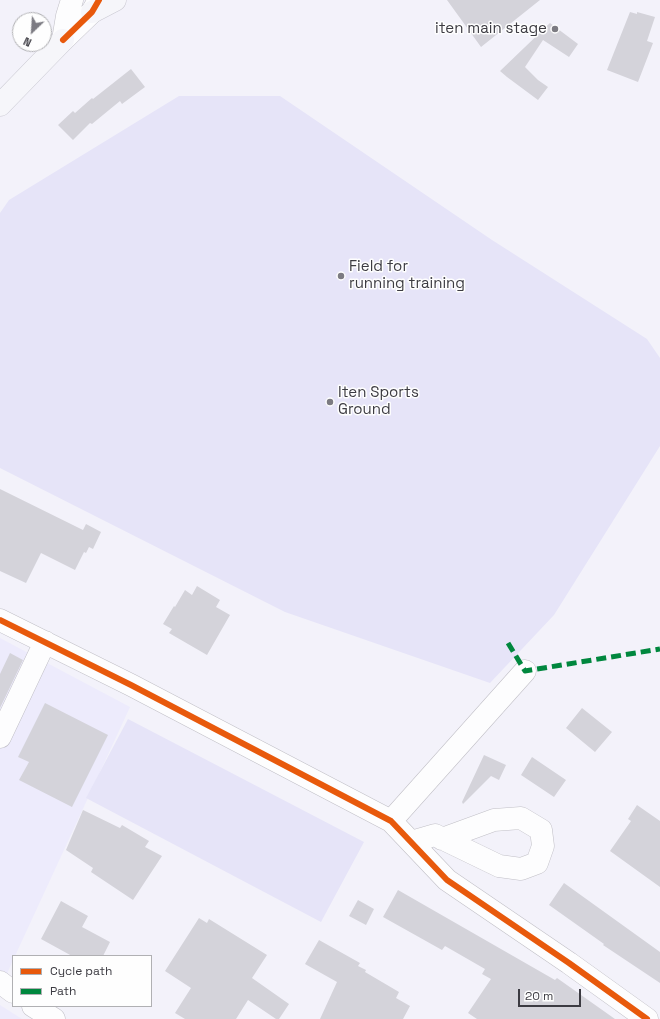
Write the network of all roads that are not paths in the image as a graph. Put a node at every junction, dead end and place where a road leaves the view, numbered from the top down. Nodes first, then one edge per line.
1 (72, 0) edge
2 (115, 0) edge
3 (96, 6) edge
4 (63, 40) junction
5 (0, 105) edge
6 (0, 620) edge
7 (45, 642) junction
8 (525, 670) dead end
9 (0, 738) edge
10 (391, 821) junction
11 (442, 839) dead end
12 (412, 842) junction
13 (0, 982) edge
14 (12, 991) edge
15 (35, 1007) edge
16 (54, 1019) edge
17 (647, 1019) edge

1 - 4 street
2 - 3 main road
3 - 4 street
4 - 5 main road
6 - 7 street
7 - 9 street
7 - 10 street
8 - 10 street
10 - 12 street
11 - 12 street
12 - 17 street
13 - 14 street
15 - 16 street

